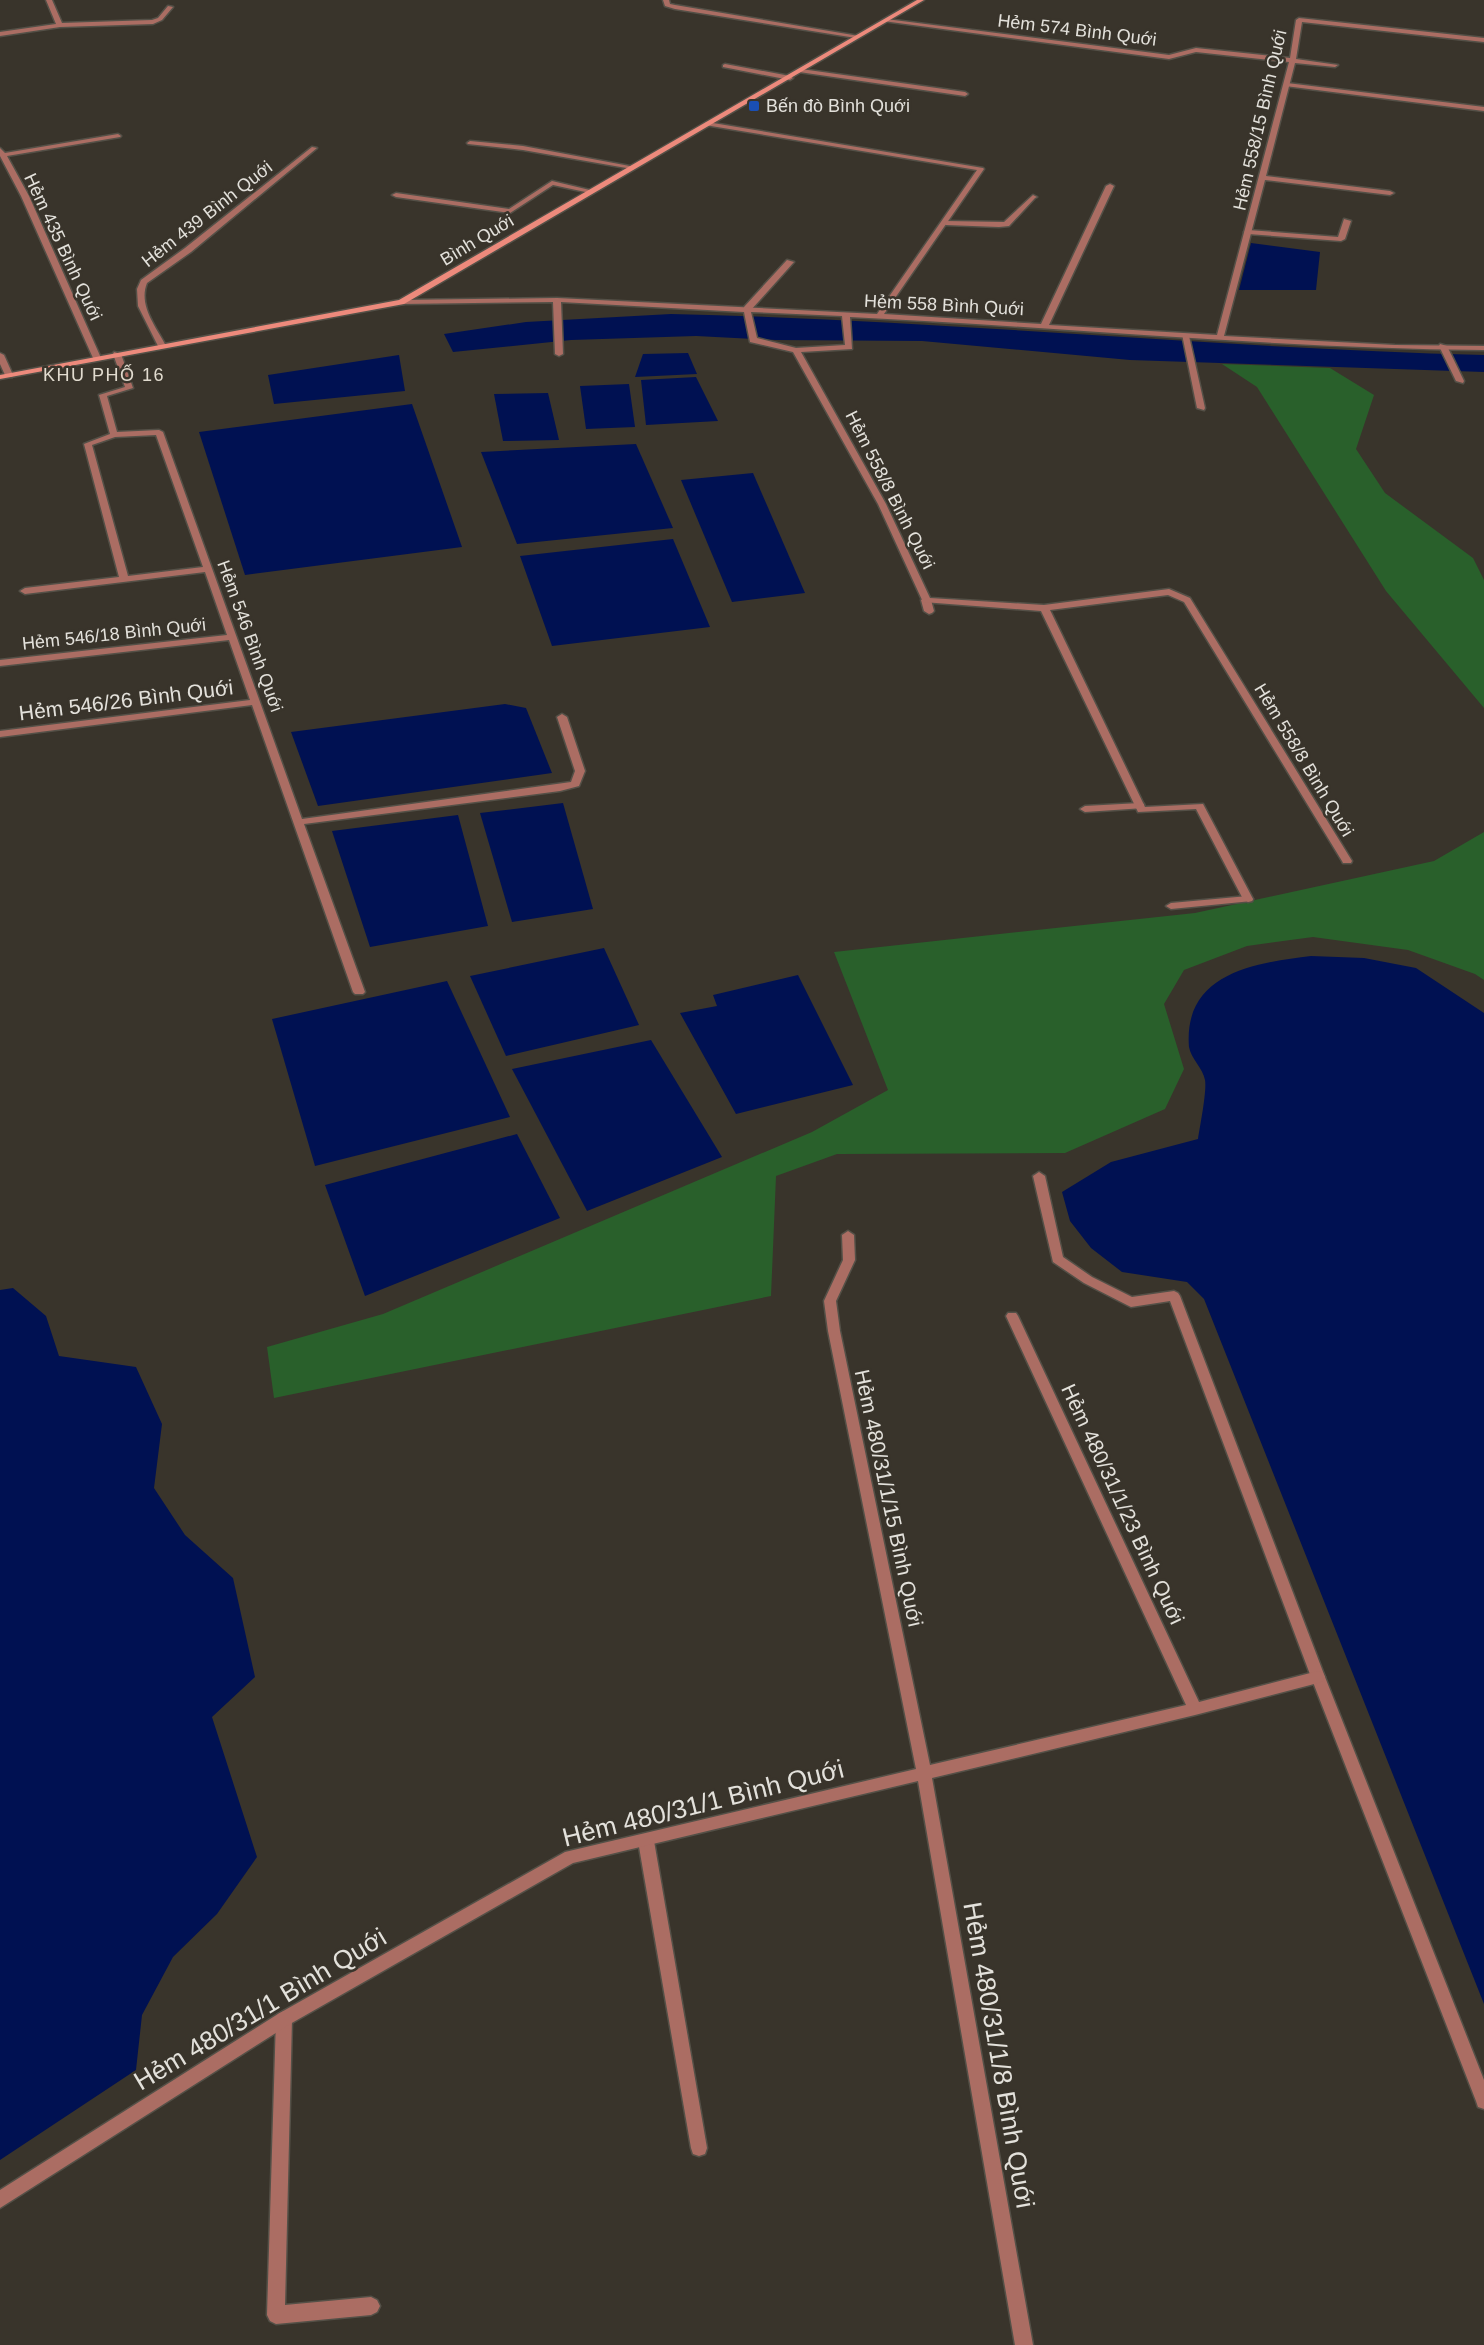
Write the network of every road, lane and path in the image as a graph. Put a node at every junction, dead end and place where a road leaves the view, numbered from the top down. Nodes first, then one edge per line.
1 (49, 0) edge
2 (666, 0) edge
3 (921, 0) edge
4 (170, 7) dead end
5 (886, 21) junction
6 (60, 25) junction
7 (0, 34) edge
8 (856, 36) junction
9 (1484, 40) edge
10 (1293, 60) junction
11 (1335, 65) dead end
12 (725, 66) dead end
13 (801, 71) junction
14 (790, 78) junction
15 (1287, 85) junction
16 (965, 94) dead end
17 (1484, 109) edge
18 (707, 124) junction
19 (118, 136) dead end
20 (470, 144) dead end
21 (314, 148) dead end
22 (1, 152) edge
23 (632, 167) junction
24 (1262, 178) junction
25 (1110, 186) dead end
26 (590, 191) junction
27 (1390, 193) dead end
28 (396, 195) dead end
29 (1033, 197) dead end
30 (1347, 221) dead end
31 (946, 223) junction
32 (1248, 232) junction
33 (790, 262) dead end
34 (557, 300) junction
35 (401, 302) junction
36 (747, 311) junction
37 (846, 316) junction
38 (879, 316) junction
39 (1044, 326) junction
40 (1185, 338) junction
41 (1220, 338) junction
42 (162, 346) junction
43 (1443, 346) junction
44 (1484, 348) edge
45 (796, 350) junction
46 (117, 354) junction
47 (559, 354) dead end
48 (0, 355) edge
49 (97, 358) junction
50 (9, 375) junction
51 (0, 377) edge
52 (1460, 381) dead end
53 (1201, 408) dead end
54 (114, 435) junction
55 (209, 569) junction
56 (124, 579) junction
57 (25, 591) dead end
58 (926, 600) junction
59 (1044, 608) junction
60 (929, 611) dead end
61 (233, 637) junction
62 (0, 663) edge
63 (256, 702) junction
64 (562, 717) dead end
65 (0, 734) edge
66 (1140, 806) junction
67 (1085, 809) dead end
68 (298, 822) junction
69 (1347, 861) dead end
70 (1171, 906) dead end
71 (359, 992) dead end
72 (1039, 1176) dead end
73 (848, 1235) dead end
74 (1012, 1316) dead end
75 (1318, 1677) junction
76 (1195, 1709) junction
77 (924, 1773) junction
78 (646, 1841) junction
79 (284, 2019) junction
80 (1484, 2101) edge
81 (699, 2148) dead end
82 (0, 2200) edge
83 (371, 2306) dead end
84 (1024, 2345) edge

1 - 6 street
2 - 8 street
3 - 5 main road, Bình Quới
4 - 6 street
5 - 8 main road, Bình Quới
5 - 10 street, Hẻm 574 Bình Quới
6 - 7 street
8 - 13 main road, Bình Quới
9 - 10 street, Hẻm 558/15 Bình Quới
10 - 11 street, Hẻm 574 Bình Quới
10 - 15 street, Hẻm 558/15 Bình Quới
12 - 14 street
13 - 14 main road, Bình Quới
13 - 16 street
14 - 18 main road, Bình Quới
15 - 17 street
15 - 24 street, Hẻm 558/15 Bình Quới
18 - 23 main road, Bình Quới
18 - 31 street
19 - 22 street
20 - 23 street
21 - 42 street, Hẻm 439 Bình Quới
22 - 49 street, Hẻm 435 Bình Quới
23 - 26 main road, Bình Quới
24 - 27 street
24 - 32 street, Hẻm 558/15 Bình Quới
25 - 39 street
26 - 28 street
26 - 35 main road, Bình Quới
29 - 31 street
30 - 32 street
31 - 38 street
32 - 41 street, Hẻm 558/15 Bình Quới
33 - 36 street
34 - 35 street, Hẻm 558 Bình Quới
34 - 36 street, Hẻm 558 Bình Quới
34 - 47 street
35 - 42 main road, Bình Quới
36 - 37 street, Hẻm 558 Bình Quới
36 - 45 street
37 - 38 street, Hẻm 558 Bình Quới
37 - 45 street
38 - 39 street, Hẻm 558 Bình Quới
39 - 40 street, Hẻm 558 Bình Quới
40 - 41 street, Hẻm 558 Bình Quới
40 - 53 street
41 - 43 street, Hẻm 558 Bình Quới
42 - 46 main road, Bình Quới
43 - 44 street, Hẻm 558 Bình Quới
43 - 52 street
45 - 58 street, Hẻm 558/8 Bình Quới
46 - 49 main road, Bình Quới
46 - 54 street
48 - 50 street
49 - 50 main road, Bình Quới
50 - 51 main road, Bình Quới
54 - 55 street, Hẻm 546 Bình Quới
54 - 56 street
55 - 56 street
55 - 61 street, Hẻm 546 Bình Quới
56 - 57 street
58 - 59 street, Hẻm 558/8 Bình Quới
58 - 60 street
59 - 66 street
59 - 69 street, Hẻm 558/8 Bình Quới
61 - 62 street, Hẻm 546/18 Bình Quới
61 - 63 street, Hẻm 546 Bình Quới
63 - 65 street, Hẻm 546/26 Bình Quới
63 - 68 street, Hẻm 546 Bình Quới
64 - 68 street
66 - 67 street
66 - 70 street
68 - 71 street, Hẻm 546 Bình Quới
72 - 75 street
73 - 77 street, Hẻm 480/31/1/15 Bình Quới
74 - 76 street, Hẻm 480/31/1/23 Bình Quới
75 - 76 street, Hẻm 480/31/1 Bình Quới
75 - 80 street
76 - 77 street, Hẻm 480/31/1 Bình Quới
77 - 78 street, Hẻm 480/31/1 Bình Quới
77 - 84 street, Hẻm 480/31/1/8 Bình Quới
78 - 79 street, Hẻm 480/31/1 Bình Quới
78 - 81 street
79 - 82 street, Hẻm 480/31/1 Bình Quới
79 - 83 street

